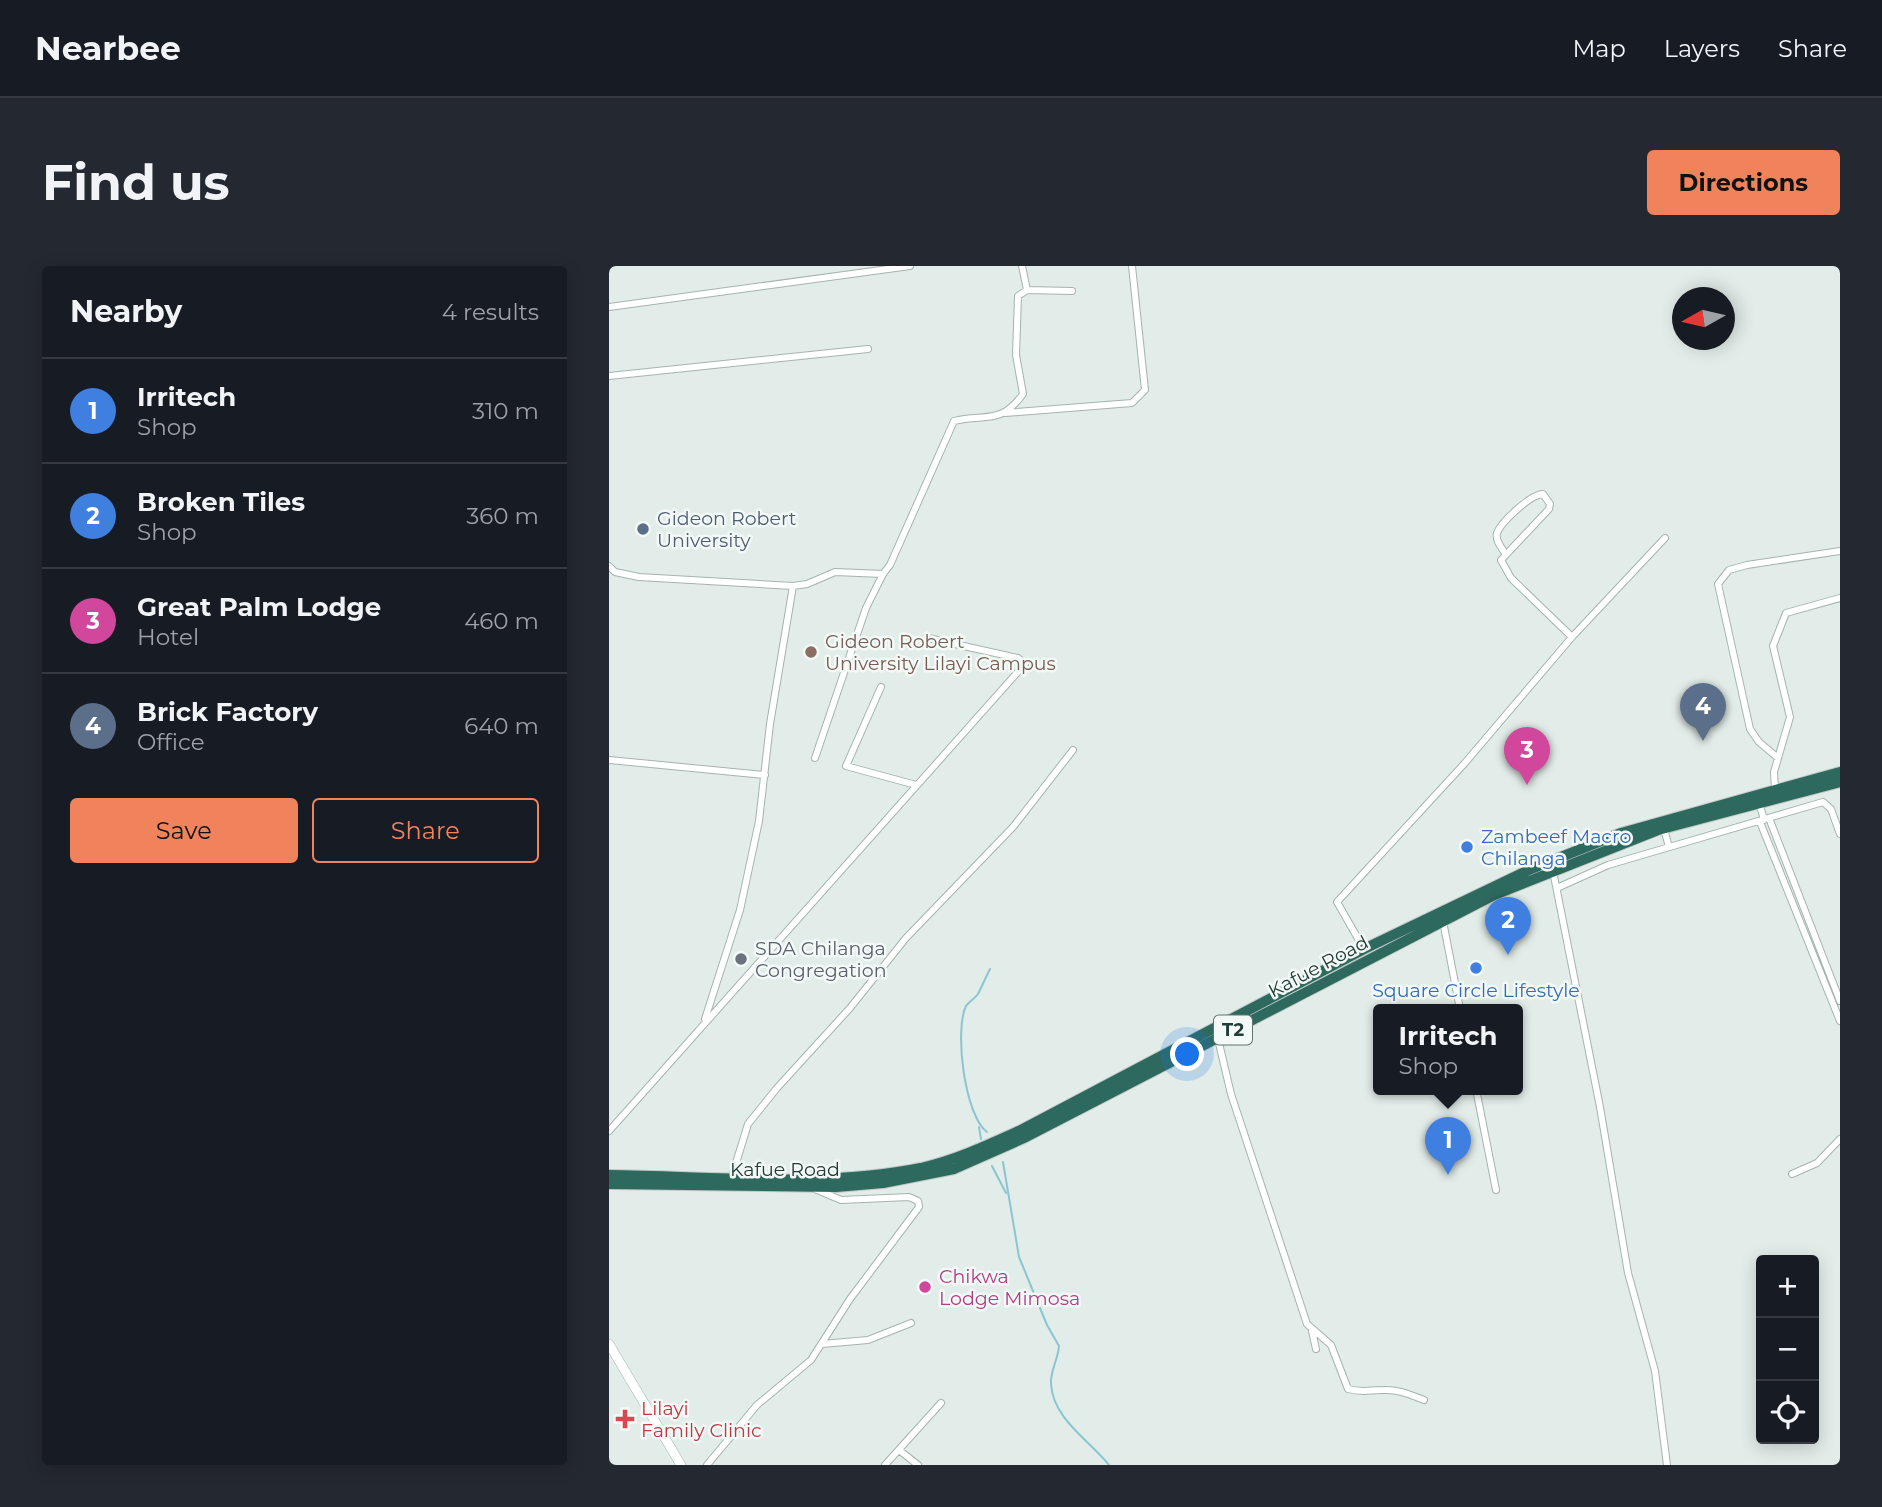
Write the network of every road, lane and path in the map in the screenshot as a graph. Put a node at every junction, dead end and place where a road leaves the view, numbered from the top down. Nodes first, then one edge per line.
1 (910, 266) edge
2 (1022, 266) edge
3 (1132, 266) edge
4 (1027, 290) junction
5 (1072, 291) dead end
6 (609, 307) edge
7 (867, 349) dead end
8 (609, 376) edge
9 (1005, 413) junction
10 (1665, 538) dead end
11 (1840, 551) edge
12 (1505, 553) junction
13 (609, 566) edge
14 (883, 574) junction
15 (793, 586) junction
16 (1840, 598) edge
17 (1572, 636) junction
18 (928, 638) dead end
19 (881, 687) dead end
20 (1073, 750) dead end
21 (815, 758) dead end
22 (1778, 758) junction
23 (609, 760) edge
24 (1840, 772) edge
25 (765, 775) junction
26 (1840, 782) edge
27 (916, 785) junction
28 (1775, 789) junction
29 (1759, 802) junction
30 (1764, 820) junction
31 (1664, 829) junction
32 (1840, 834) edge
33 (1669, 847) junction
34 (1553, 869) junction
35 (1557, 888) junction
36 (1443, 919) junction
37 (1364, 949) junction
38 (1840, 1001) edge
39 (1459, 1004) edge
40 (1840, 1021) edge
41 (704, 1022) junction
42 (1218, 1039) junction
43 (1477, 1095) edge
44 (609, 1130) edge
45 (1840, 1139) edge
46 (1792, 1174) dead end
47 (609, 1175) edge
48 (732, 1176) junction
49 (609, 1184) edge
50 (812, 1187) junction
51 (1496, 1190) dead end
52 (911, 1323) dead end
53 (1312, 1330) junction
54 (609, 1343) edge
55 (822, 1343) junction
56 (1316, 1349) dead end
57 (1424, 1400) dead end
58 (941, 1403) dead end
59 (899, 1450) junction
60 (681, 1465) edge
61 (707, 1465) edge
62 (885, 1465) edge
63 (918, 1465) edge
64 (1667, 1465) edge

1 - 6 street
2 - 4 street
3 - 9 street
4 - 5 street
4 - 9 street
7 - 8 street
9 - 14 street
10 - 17 street
11 - 22 street
12 - 12 street
12 - 17 street
13 - 15 street
14 - 15 street
14 - 21 street
15 - 25 street
16 - 22 street
17 - 37 street
18 - 27 street
19 - 27 street
20 - 48 street
22 - 28 street
23 - 25 street
24 - 28 highway, Kafue Road / T2
25 - 41 street
26 - 29 highway, Kafue Road / T2
27 - 41 street
28 - 37 highway, Kafue Road / T2
29 - 30 street
29 - 31 highway, Kafue Road / T2
30 - 32 street
30 - 33 street
30 - 38 street
30 - 40 street
31 - 33 street
31 - 34 highway, Kafue Road / T2
33 - 35 street
34 - 35 street
34 - 36 highway, Kafue Road / T2
35 - 64 street
36 - 39 street
36 - 42 highway, Kafue Road / T2
37 - 48 highway, Kafue Road / T2
41 - 44 street
42 - 50 highway, Kafue Road / T2
42 - 53 street
43 - 51 street
45 - 46 street
47 - 48 highway, Kafue Road / T2
49 - 50 highway, Kafue Road / T2
50 - 55 street
52 - 55 street
53 - 56 street
53 - 57 street
54 - 60 street
55 - 61 street
58 - 59 street
59 - 62 street
59 - 63 street

